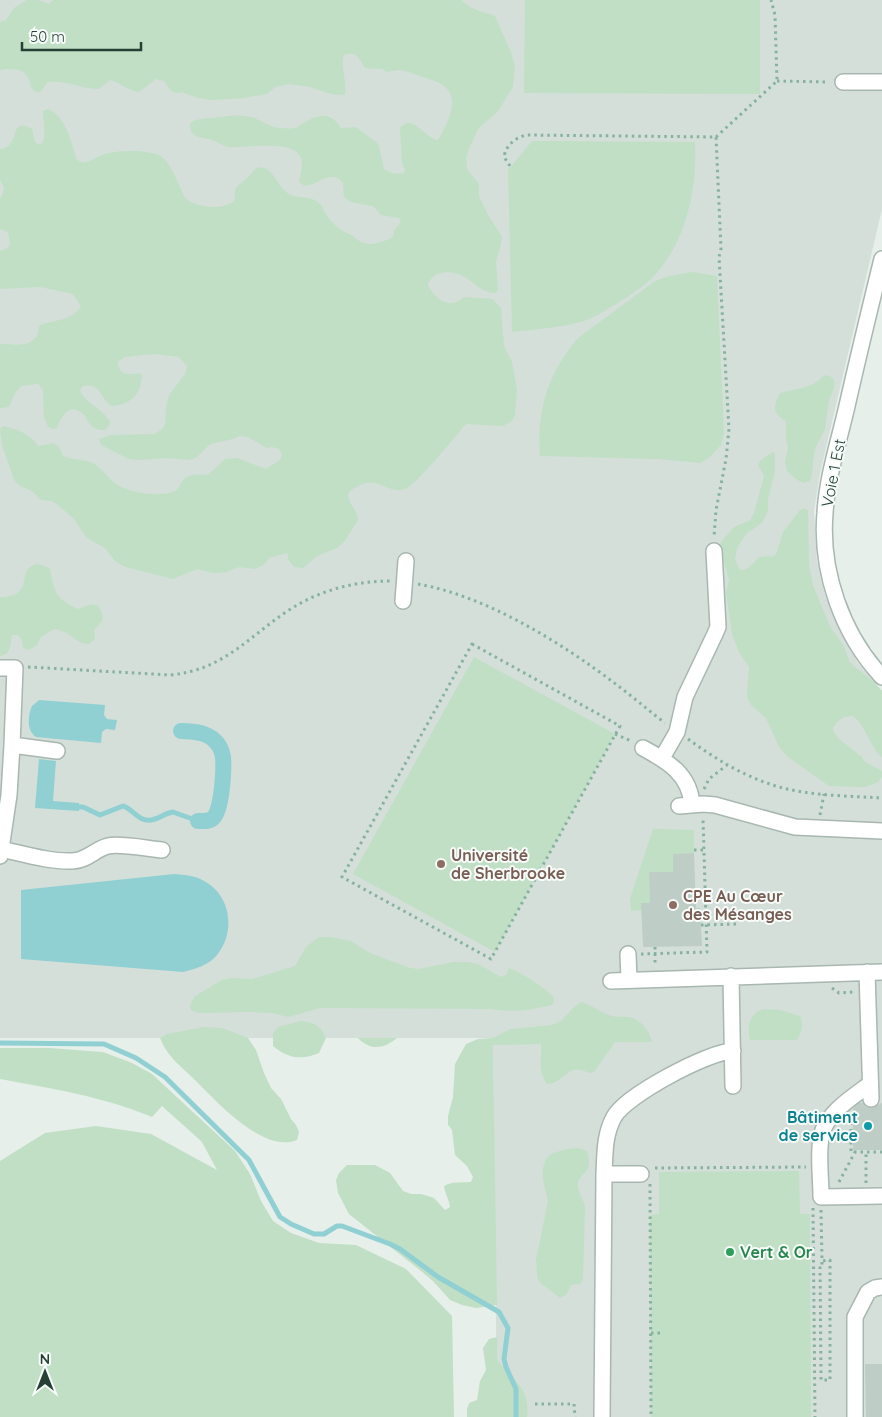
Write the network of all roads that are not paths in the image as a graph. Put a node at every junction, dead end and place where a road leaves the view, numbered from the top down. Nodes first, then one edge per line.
1 (844, 82) road end
2 (882, 82) edge
3 (882, 259) edge
4 (714, 550) road end
5 (406, 561) dead end
6 (403, 601) dead end
7 (7, 668) edge
8 (882, 677) edge
9 (12, 746) junction
10 (643, 748) dead end
11 (57, 751) dead end
12 (662, 758) junction
13 (882, 831) edge
14 (162, 850) dead end
15 (1, 853) edge
16 (633, 954) road end
17 (874, 972) edge
18 (731, 976) junction
19 (629, 980) junction
20 (610, 981) dead end
21 (732, 1051) junction
22 (733, 1086) dead end
23 (604, 1174) junction
24 (647, 1175) road end
25 (882, 1196) edge
26 (882, 1287) edge
27 (602, 1417) edge
28 (856, 1417) edge

1 - 2 lane
3 - 8 lane, Voie 1 Est
4 - 12 lane
5 - 6 lane
7 - 9 lane
9 - 11 lane
9 - 15 lane
10 - 12 lane
12 - 13 lane
14 - 15 lane
16 - 19 lane
17 - 18 lane
17 - 25 lane
18 - 19 lane
18 - 21 lane
19 - 20 lane
21 - 22 lane
21 - 23 lane
23 - 24 lane
23 - 27 lane
26 - 28 lane

